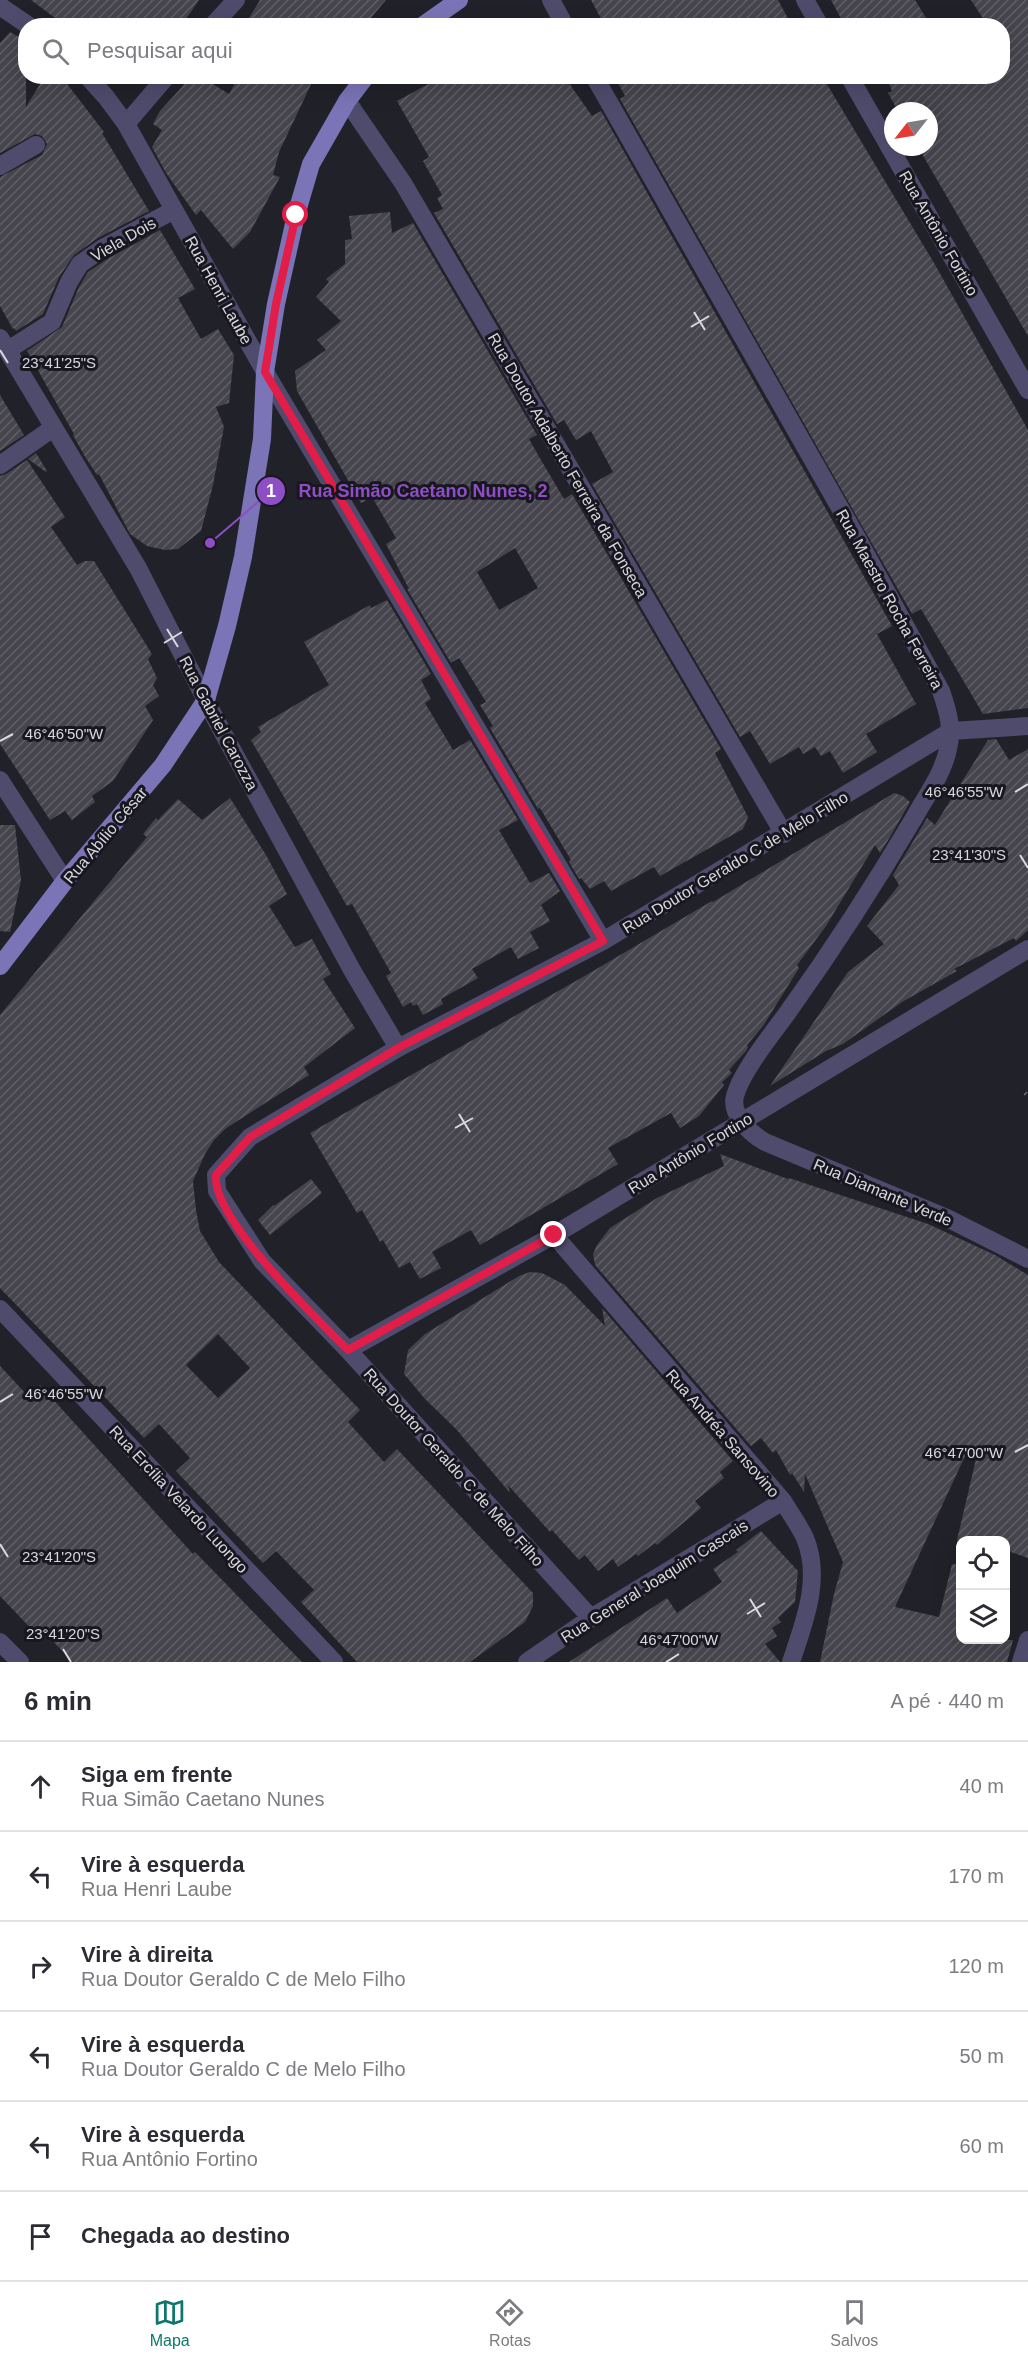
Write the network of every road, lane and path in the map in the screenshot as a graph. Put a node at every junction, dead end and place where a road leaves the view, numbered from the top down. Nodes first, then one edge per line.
1 (236, 0) edge
2 (459, 0) edge
3 (550, 0) edge
4 (806, 0) edge
5 (0, 6) edge
6 (18, 18) edge
7 (219, 18) edge
8 (433, 18) edge
9 (560, 18) edge
10 (816, 18) edge
11 (94, 84) edge
12 (160, 84) edge
13 (360, 84) edge
14 (599, 84) edge
15 (854, 84) edge
16 (347, 101) junction
17 (126, 124) junction
18 (36, 145) dead end
19 (0, 166) edge
20 (174, 210) junction
21 (4, 344) edge
22 (265, 372) junction
23 (1028, 390) edge
24 (52, 428) junction
25 (0, 465) edge
26 (206, 700) junction
27 (1028, 726) edge
28 (951, 731) junction
29 (0, 780) edge
30 (784, 834) junction
31 (65, 881) junction
32 (603, 941) junction
33 (1028, 949) edge
34 (0, 966) edge
35 (398, 1048) junction
36 (742, 1121) junction
37 (554, 1235) junction
38 (1028, 1259) edge
39 (0, 1310) edge
40 (348, 1350) junction
41 (783, 1502) junction
42 (591, 1618) junction
43 (1028, 1640) edge
44 (0, 1642) edge
45 (20, 1662) edge
46 (333, 1662) edge
47 (527, 1662) edge
48 (791, 1662) edge
49 (1021, 1662) edge

1 - 7 street
2 - 8 main road
3 - 9 street
4 - 10 street
5 - 6 street
11 - 17 street, Rua Henri Laube
12 - 17 street
13 - 16 main road, Rua Abílio César
14 - 28 street, Rua Maestro Rocha Ferreira
15 - 23 street, Rua Antônio Fortino
16 - 22 main road, Rua Abílio César
16 - 30 street, Rua Doutor Adalberto Ferreira da Fonseca
17 - 20 street, Rua Henri Laube
18 - 19 street
20 - 21 street, Viela Dois
20 - 22 street, Rua Henri Laube
21 - 24 street, Rua Gabriel Carozza
22 - 26 main road, Rua Abílio César
22 - 32 street, Rua Henri Laube
24 - 25 street
24 - 26 street, Rua Gabriel Carozza
26 - 31 main road, Rua Abílio César
26 - 35 street, Rua Gabriel Carozza
27 - 28 street, Rua Doutor Geraldo C de Melo Filho
28 - 30 street, Rua Doutor Geraldo C de Melo Filho
28 - 36 street, Rua Maestro Rocha Ferreira
29 - 31 street
30 - 32 street, Rua Doutor Geraldo C de Melo Filho
31 - 34 main road, Rua Abílio César
32 - 35 street, Rua Doutor Geraldo C de Melo Filho
33 - 36 street, Rua Antônio Fortino
35 - 40 street, Rua Doutor Geraldo C de Melo Filho
36 - 37 street, Rua Antônio Fortino
36 - 38 street, Rua Diamante Verde
37 - 40 street, Rua Antônio Fortino
37 - 41 street, Rua Andréa Sansovino
39 - 46 street, Rua Ercília Velardo Luongo
40 - 42 street, Rua Doutor Geraldo C de Melo Filho
41 - 42 street, Rua General Joaquim Cascais
41 - 48 street, Rua Andréa Sansovino
42 - 47 street, Rua General Joaquim Cascais
43 - 49 street
44 - 45 street

